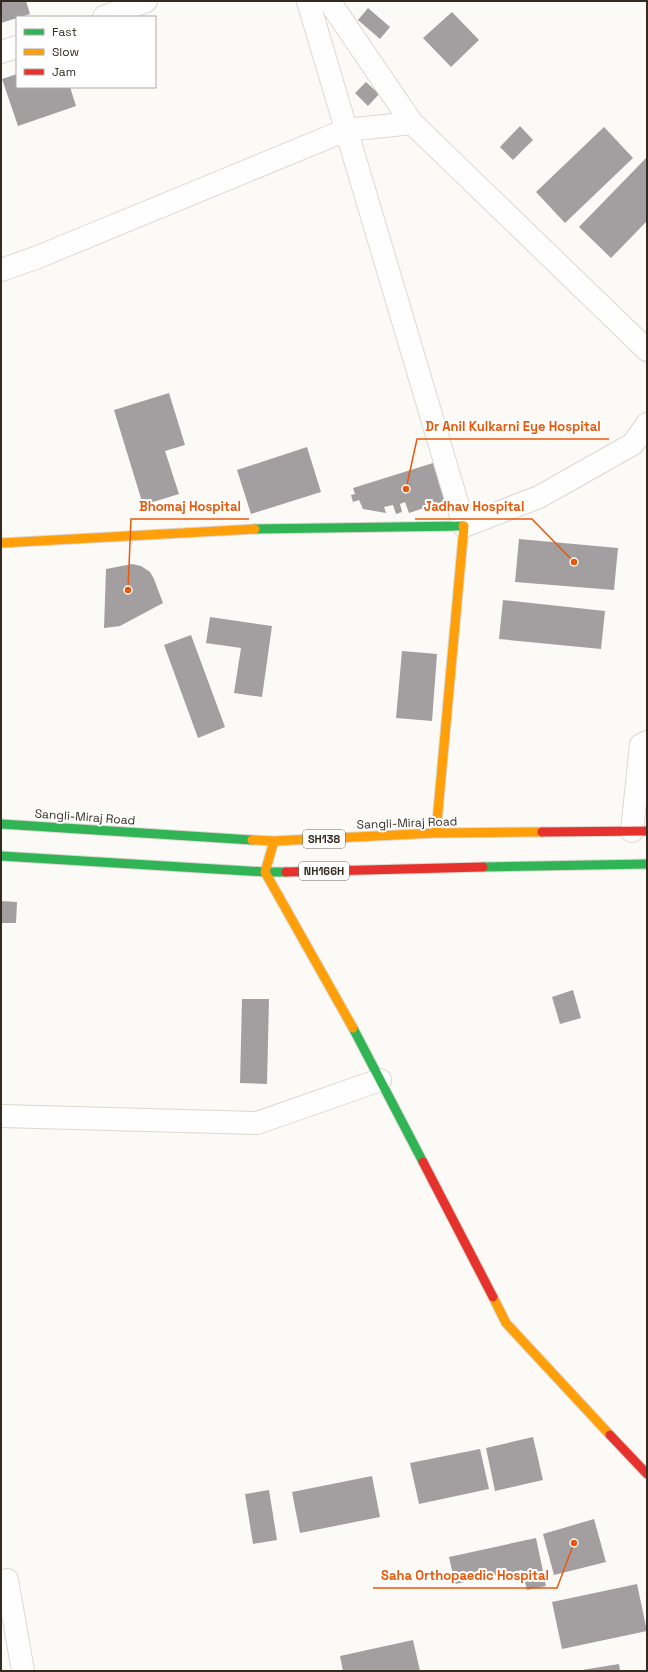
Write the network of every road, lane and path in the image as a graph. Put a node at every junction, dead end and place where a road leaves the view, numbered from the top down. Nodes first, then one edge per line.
1 (146, 1) edge
2 (308, 1) edge
3 (329, 1) edge
4 (107, 16) edge
5 (16, 47) edge
6 (1, 52) edge
7 (412, 123) junction
8 (346, 130) junction
9 (1, 270) edge
10 (647, 350) edge
11 (647, 424) edge
12 (464, 526) junction
13 (1, 543) edge
14 (647, 742) edge
15 (1, 824) edge
16 (639, 831) edge
17 (436, 833) junction
18 (274, 841) junction
19 (1, 856) edge
20 (647, 864) edge
21 (265, 872) junction
22 (380, 1080) junction
23 (1, 1116) edge
24 (647, 1474) edge
25 (7, 1580) dead end
26 (23, 1671) edge

1 - 4 street
2 - 8 street
3 - 7 street
5 - 6 street
7 - 8 street
7 - 10 street
8 - 9 street
8 - 12 street
11 - 12 street
12 - 13 main road
12 - 17 main road
14 - 16 street
15 - 18 main road, Sangli-Miraj Road / SH138
16 - 17 main road, Sangli-Miraj Road / SH138
17 - 18 main road, Sangli-Miraj Road / SH138
18 - 21 main road
19 - 21 main road, NH166H
20 - 21 main road, NH166H
21 - 22 main road
22 - 23 street
22 - 24 main road
25 - 26 street

